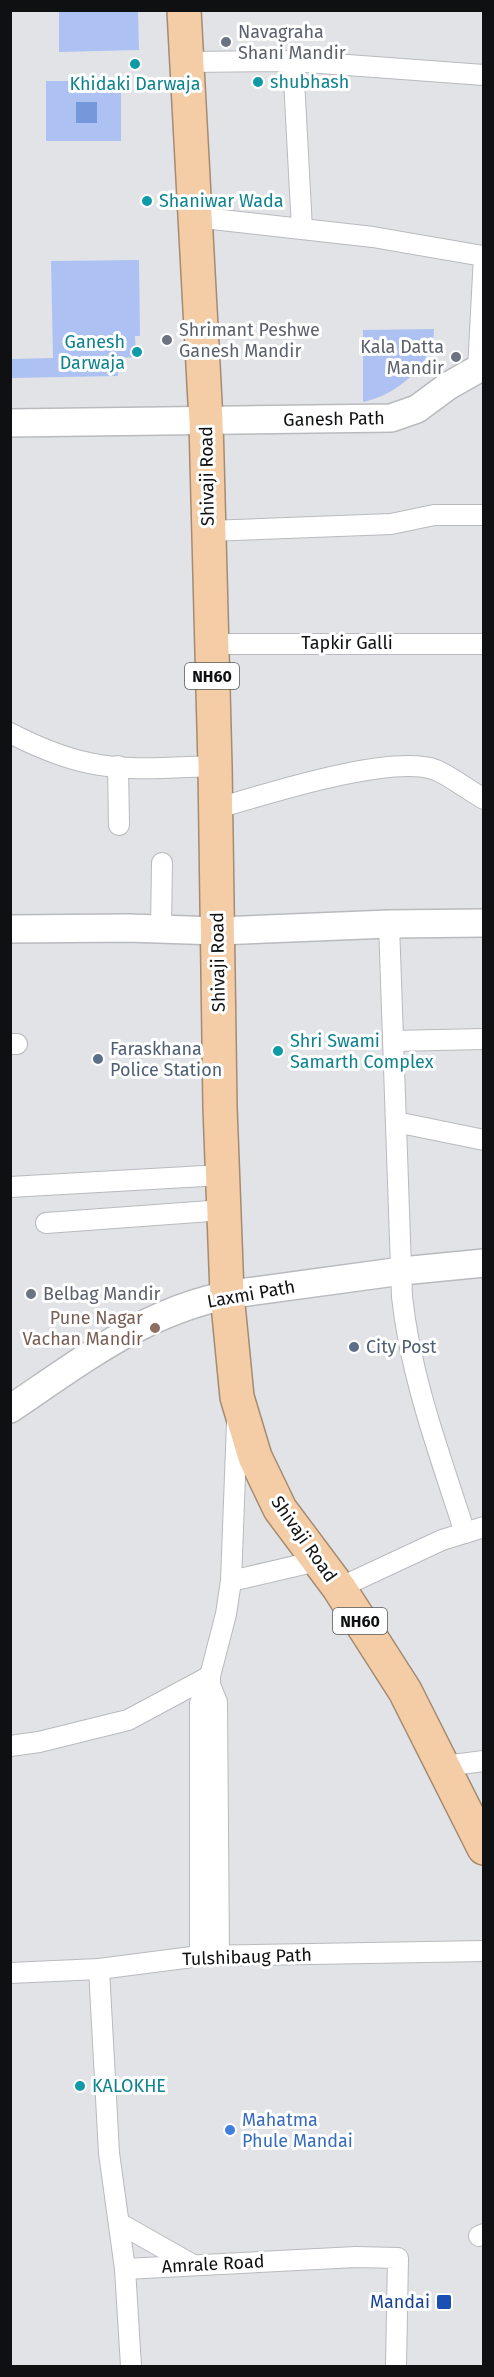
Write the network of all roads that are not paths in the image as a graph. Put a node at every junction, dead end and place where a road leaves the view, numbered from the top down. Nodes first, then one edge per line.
1 (184, 10) edge
2 (293, 61) junction
3 (187, 62) junction
4 (483, 75) edge
5 (195, 217) junction
6 (302, 229) junction
7 (483, 256) edge
8 (481, 369) edge
9 (206, 421) junction
10 (10, 423) edge
11 (483, 515) edge
12 (208, 531) junction
13 (211, 644) junction
14 (483, 644) edge
15 (10, 733) edge
16 (118, 766) junction
17 (215, 766) junction
18 (483, 798) edge
19 (215, 809) junction
20 (119, 825) dead end
21 (162, 863) dead end
22 (483, 923) edge
23 (389, 924) junction
24 (10, 929) edge
25 (161, 929) junction
26 (218, 931) junction
27 (483, 1039) edge
28 (393, 1041) junction
29 (396, 1122) junction
30 (483, 1140) edge
31 (222, 1175) junction
32 (10, 1187) edge
33 (224, 1210) junction
34 (46, 1223) dead end
35 (483, 1263) edge
36 (402, 1271) junction
37 (227, 1294) junction
38 (237, 1397) junction
39 (10, 1409) edge
40 (474, 1530) edge
41 (317, 1561) junction
42 (231, 1581) junction
43 (339, 1588) junction
44 (210, 1681) junction
45 (10, 1746) edge
46 (483, 1761) edge
47 (444, 1767) junction
48 (483, 1848) edge
49 (483, 1951) edge
50 (209, 1956) junction
51 (99, 1969) junction
52 (10, 1973) edge
53 (119, 2223) junction
54 (193, 2265) junction
55 (125, 2269) junction
56 (131, 2367) edge
57 (396, 2367) edge

1 - 3 highway, Shivaji Road / NH60
2 - 3 street
2 - 4 street
2 - 6 street
3 - 5 highway, Shivaji Road / NH60
5 - 6 street
5 - 9 highway, Shivaji Road / NH60
6 - 7 street
7 - 8 street
8 - 9 street, Ganesh Path
9 - 10 street, Ganesh Path
9 - 12 highway, Shivaji Road / NH60
11 - 12 street
12 - 13 highway, Shivaji Road / NH60
13 - 14 street, Tapkir Galli
13 - 17 highway, Shivaji Road / NH60
15 - 16 street
16 - 17 street
16 - 20 street
17 - 19 highway, Shivaji Road / NH60
18 - 19 street
19 - 26 highway, Shivaji Road / NH60
21 - 25 street
22 - 23 street
23 - 26 street
23 - 28 street
24 - 25 street
25 - 26 street
26 - 31 highway, Shivaji Road / NH60
27 - 28 street
28 - 29 street
29 - 30 street
29 - 36 street
31 - 32 street
31 - 33 highway, Shivaji Road / NH60
33 - 34 street
33 - 37 highway, Shivaji Road / NH60
35 - 36 street, Laxmi Path
36 - 37 street, Laxmi Path
36 - 40 street
37 - 38 highway, Shivaji Road / NH60
37 - 39 street, Laxmi Path
38 - 41 highway, Shivaji Road / NH60
38 - 42 street
40 - 43 street
41 - 42 street
41 - 43 highway, Shivaji Road / NH60
42 - 44 street
43 - 47 highway, Shivaji Road / NH60
44 - 45 street
44 - 50 street
46 - 47 street
47 - 48 highway, Shivaji Road / NH60
49 - 50 street, Tulshibaug Path
50 - 51 street, Tulshibaug Path
51 - 52 street, Tulshibaug Path
51 - 53 street
53 - 54 street
53 - 55 street
54 - 55 street, Amrale Road
54 - 57 street, Amrale Road
55 - 56 street

